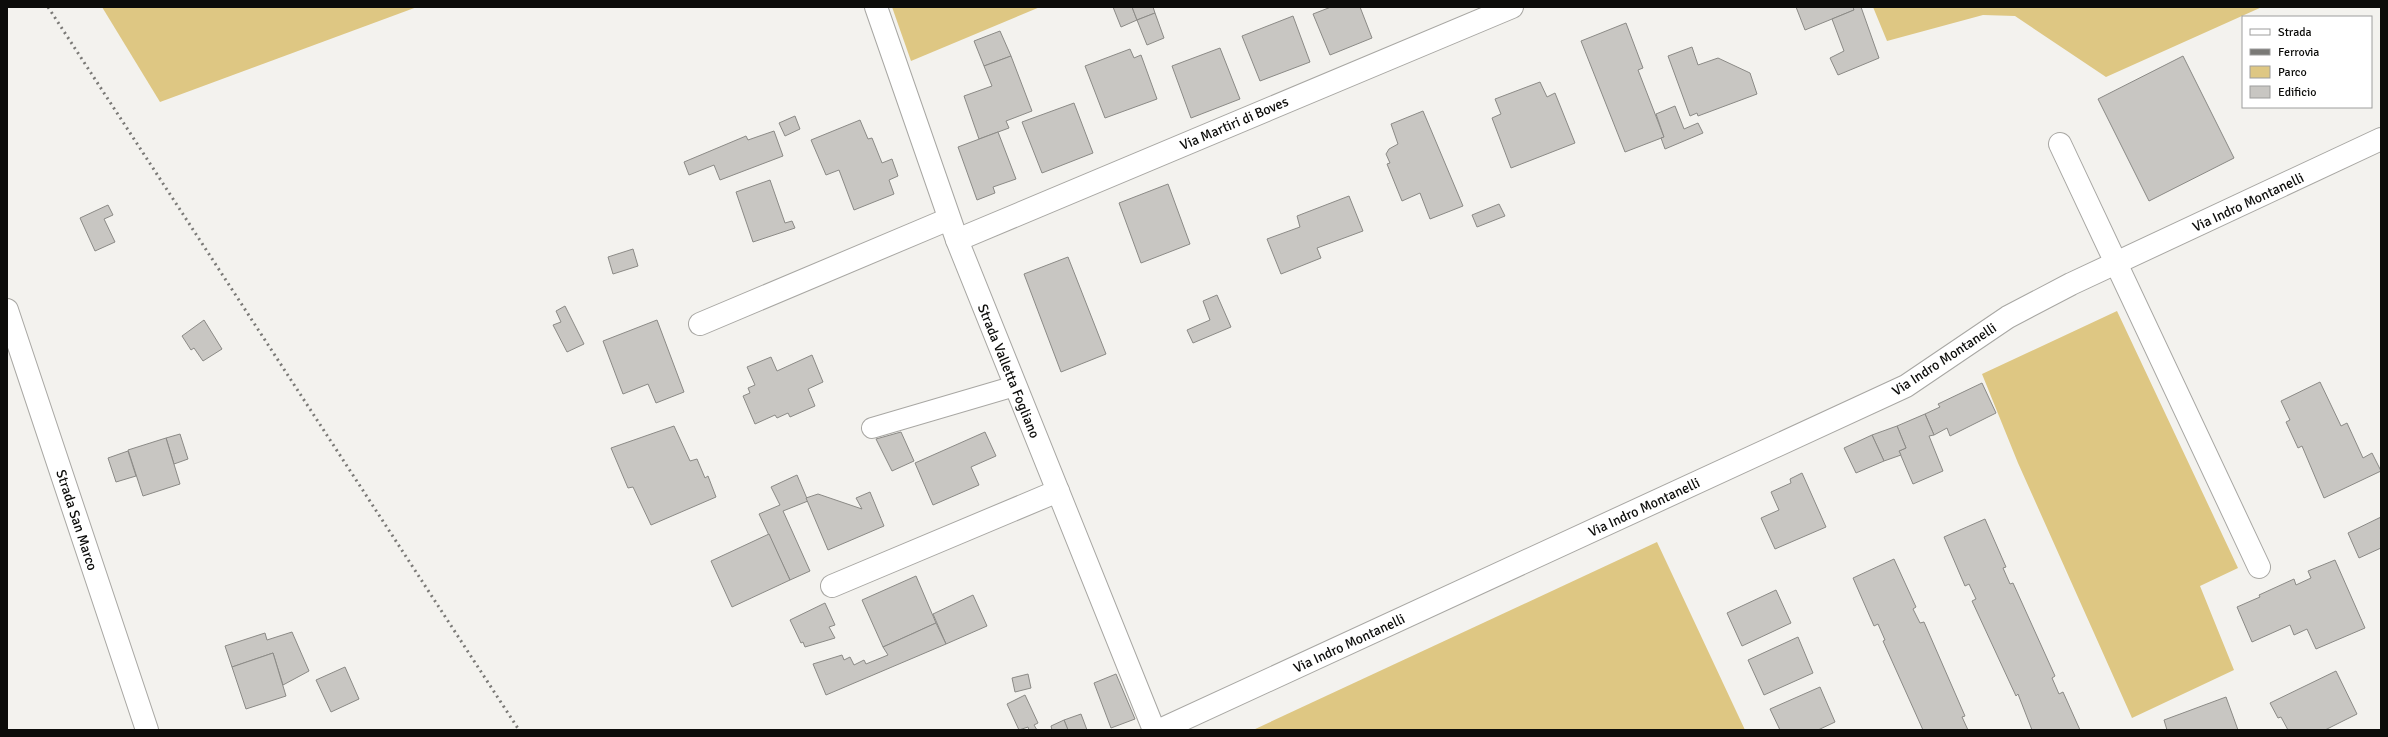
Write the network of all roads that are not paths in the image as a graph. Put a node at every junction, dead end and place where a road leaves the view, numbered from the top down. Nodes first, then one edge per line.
1 (876, 7) edge
2 (1512, 7) edge
3 (2381, 139) edge
4 (2060, 144) dead end
5 (949, 219) junction
6 (957, 240) junction
7 (2116, 264) junction
8 (7, 310) edge
9 (700, 324) dead end
10 (1015, 386) junction
11 (872, 428) dead end
12 (1058, 491) junction
13 (2258, 567) dead end
14 (832, 586) dead end
15 (146, 730) edge
16 (1154, 730) edge
17 (1160, 730) edge

1 - 5 street, Strada Valletta Fogliano
2 - 6 street, Via Martiri di Boves
3 - 7 street, Via Indro Montanelli
4 - 7 street
5 - 6 street, Strada Valletta Fogliano
5 - 9 street
6 - 10 street, Strada Valletta Fogliano
7 - 13 street
7 - 17 street, Via Indro Montanelli
8 - 15 street, Strada San Marco
10 - 11 lane
10 - 12 street, Strada Valletta Fogliano
12 - 14 street
12 - 16 street, Strada Valletta Fogliano

